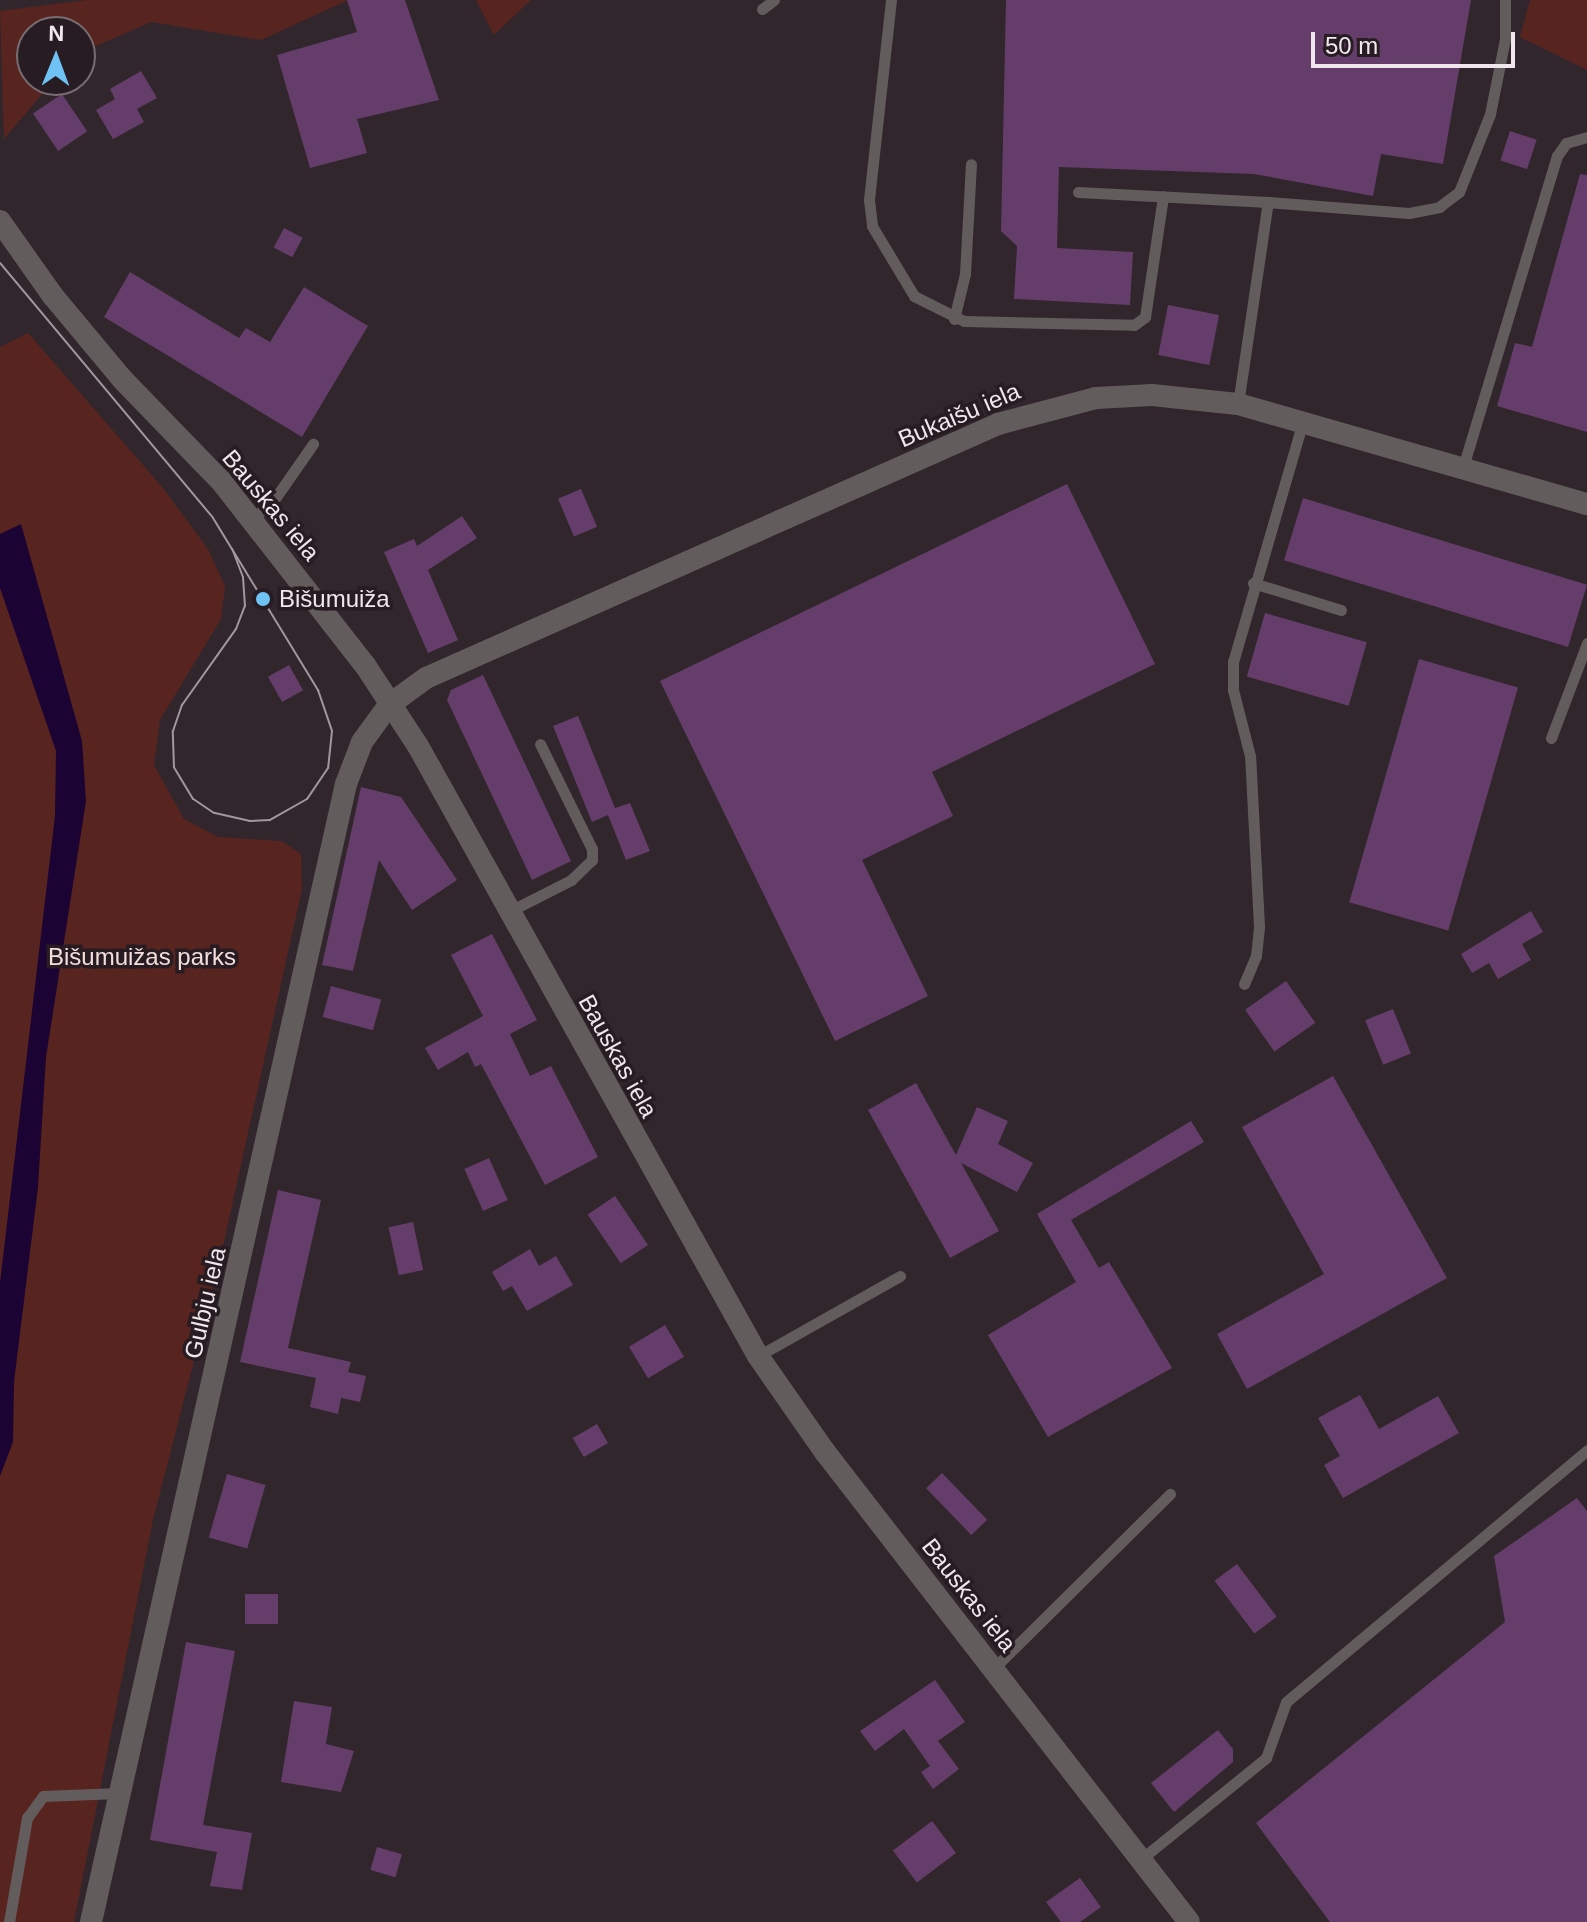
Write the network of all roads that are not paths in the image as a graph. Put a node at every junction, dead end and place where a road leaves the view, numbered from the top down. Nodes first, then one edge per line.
1 (774, 0) edge
2 (891, 0) edge
3 (1505, 0) edge
4 (762, 9) dead end
5 (1587, 137) edge
6 (971, 164) dead end
7 (1078, 192) dead end
8 (1163, 196) junction
9 (1268, 202) junction
10 (0, 221) edge
11 (954, 319) junction
12 (1238, 404) junction
13 (1303, 421) junction
14 (313, 444) dead end
15 (1463, 467) junction
16 (1587, 504) edge
17 (252, 520) junction
18 (1253, 583) junction
19 (1341, 610) dead end
20 (1587, 643) edge
21 (389, 705) junction
22 (1551, 738) dead end
23 (540, 744) dead end
24 (507, 913) junction
25 (1244, 984) dead end
26 (900, 1276) dead end
27 (758, 1356) junction
28 (1587, 1450) edge
29 (1170, 1494) dead end
30 (993, 1669) junction
31 (119, 1793) junction
32 (1140, 1860) junction
33 (9, 1922) edge
34 (91, 1922) edge
35 (1189, 1922) edge

1 - 4 lane
2 - 11 lane
3 - 9 lane
5 - 15 lane
6 - 11 lane
7 - 8 lane
8 - 9 lane
8 - 11 lane
9 - 12 lane
10 - 17 street, Bauskas iela
12 - 13 street, Bukaišu iela
12 - 21 street, Bukaišu iela
13 - 15 street, Bukaišu iela
13 - 18 lane
14 - 17 lane
15 - 16 street, Bukaišu iela
17 - 21 street, Bauskas iela
18 - 19 lane
18 - 25 lane
20 - 22 lane
21 - 24 street, Bauskas iela
21 - 31 street, Gulbju iela
23 - 24 lane
24 - 27 street, Bauskas iela
26 - 27 lane
27 - 30 street, Bauskas iela
28 - 32 lane
29 - 30 lane
30 - 32 street, Bauskas iela
31 - 33 lane
31 - 34 street, Gulbju iela
32 - 35 street, Bauskas iela

